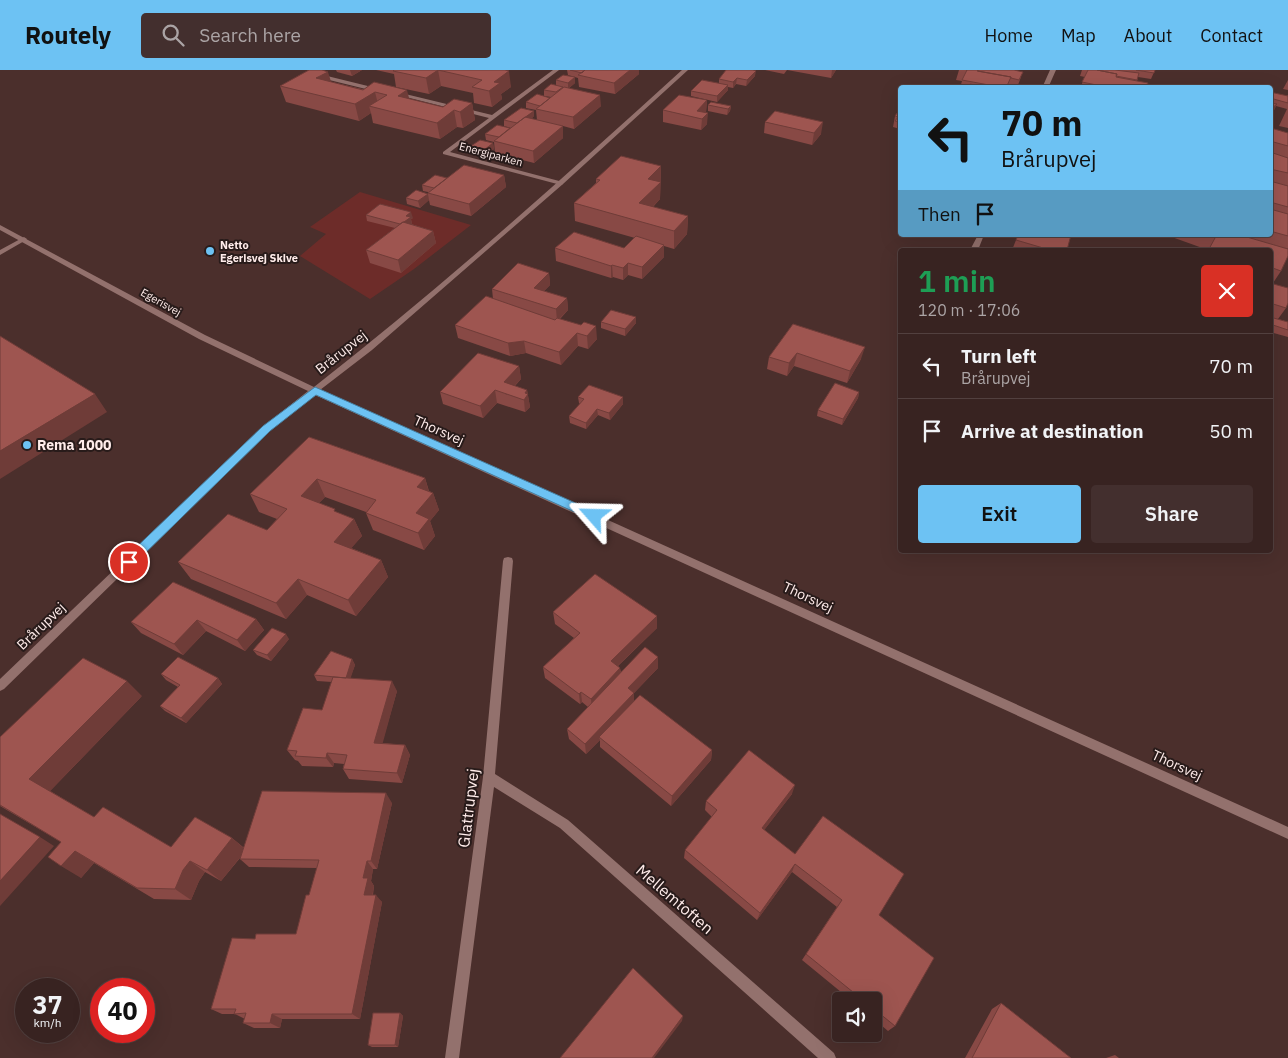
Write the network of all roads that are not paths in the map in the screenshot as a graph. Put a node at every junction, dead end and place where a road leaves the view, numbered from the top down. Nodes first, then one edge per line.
1 (556, 70) edge
2 (685, 70) edge
3 (1053, 70) edge
4 (316, 75) edge
5 (1046, 85) edge
6 (381, 90) edge
7 (390, 92) edge
8 (493, 116) junction
9 (561, 183) junction
10 (0, 227) edge
11 (24, 239) junction
12 (0, 252) edge
13 (315, 390) junction
14 (508, 561) dead end
15 (0, 686) edge
16 (489, 777) junction
17 (1288, 833) edge
18 (452, 1058) edge
19 (829, 1058) edge

1 - 8 street, Energiparken
2 - 9 street, Brårupvej
3 - 5 street
4 - 6 street
7 - 8 street
8 - 9 street, Energiparken
9 - 13 street, Brårupvej
10 - 11 street, Egerisvej
11 - 12 street
11 - 13 street, Egerisvej
13 - 15 street, Brårupvej
13 - 17 street, Thorsvej
14 - 16 street, Glattrupvej
16 - 18 street, Glattrupvej
16 - 19 street, Mellemtoften

